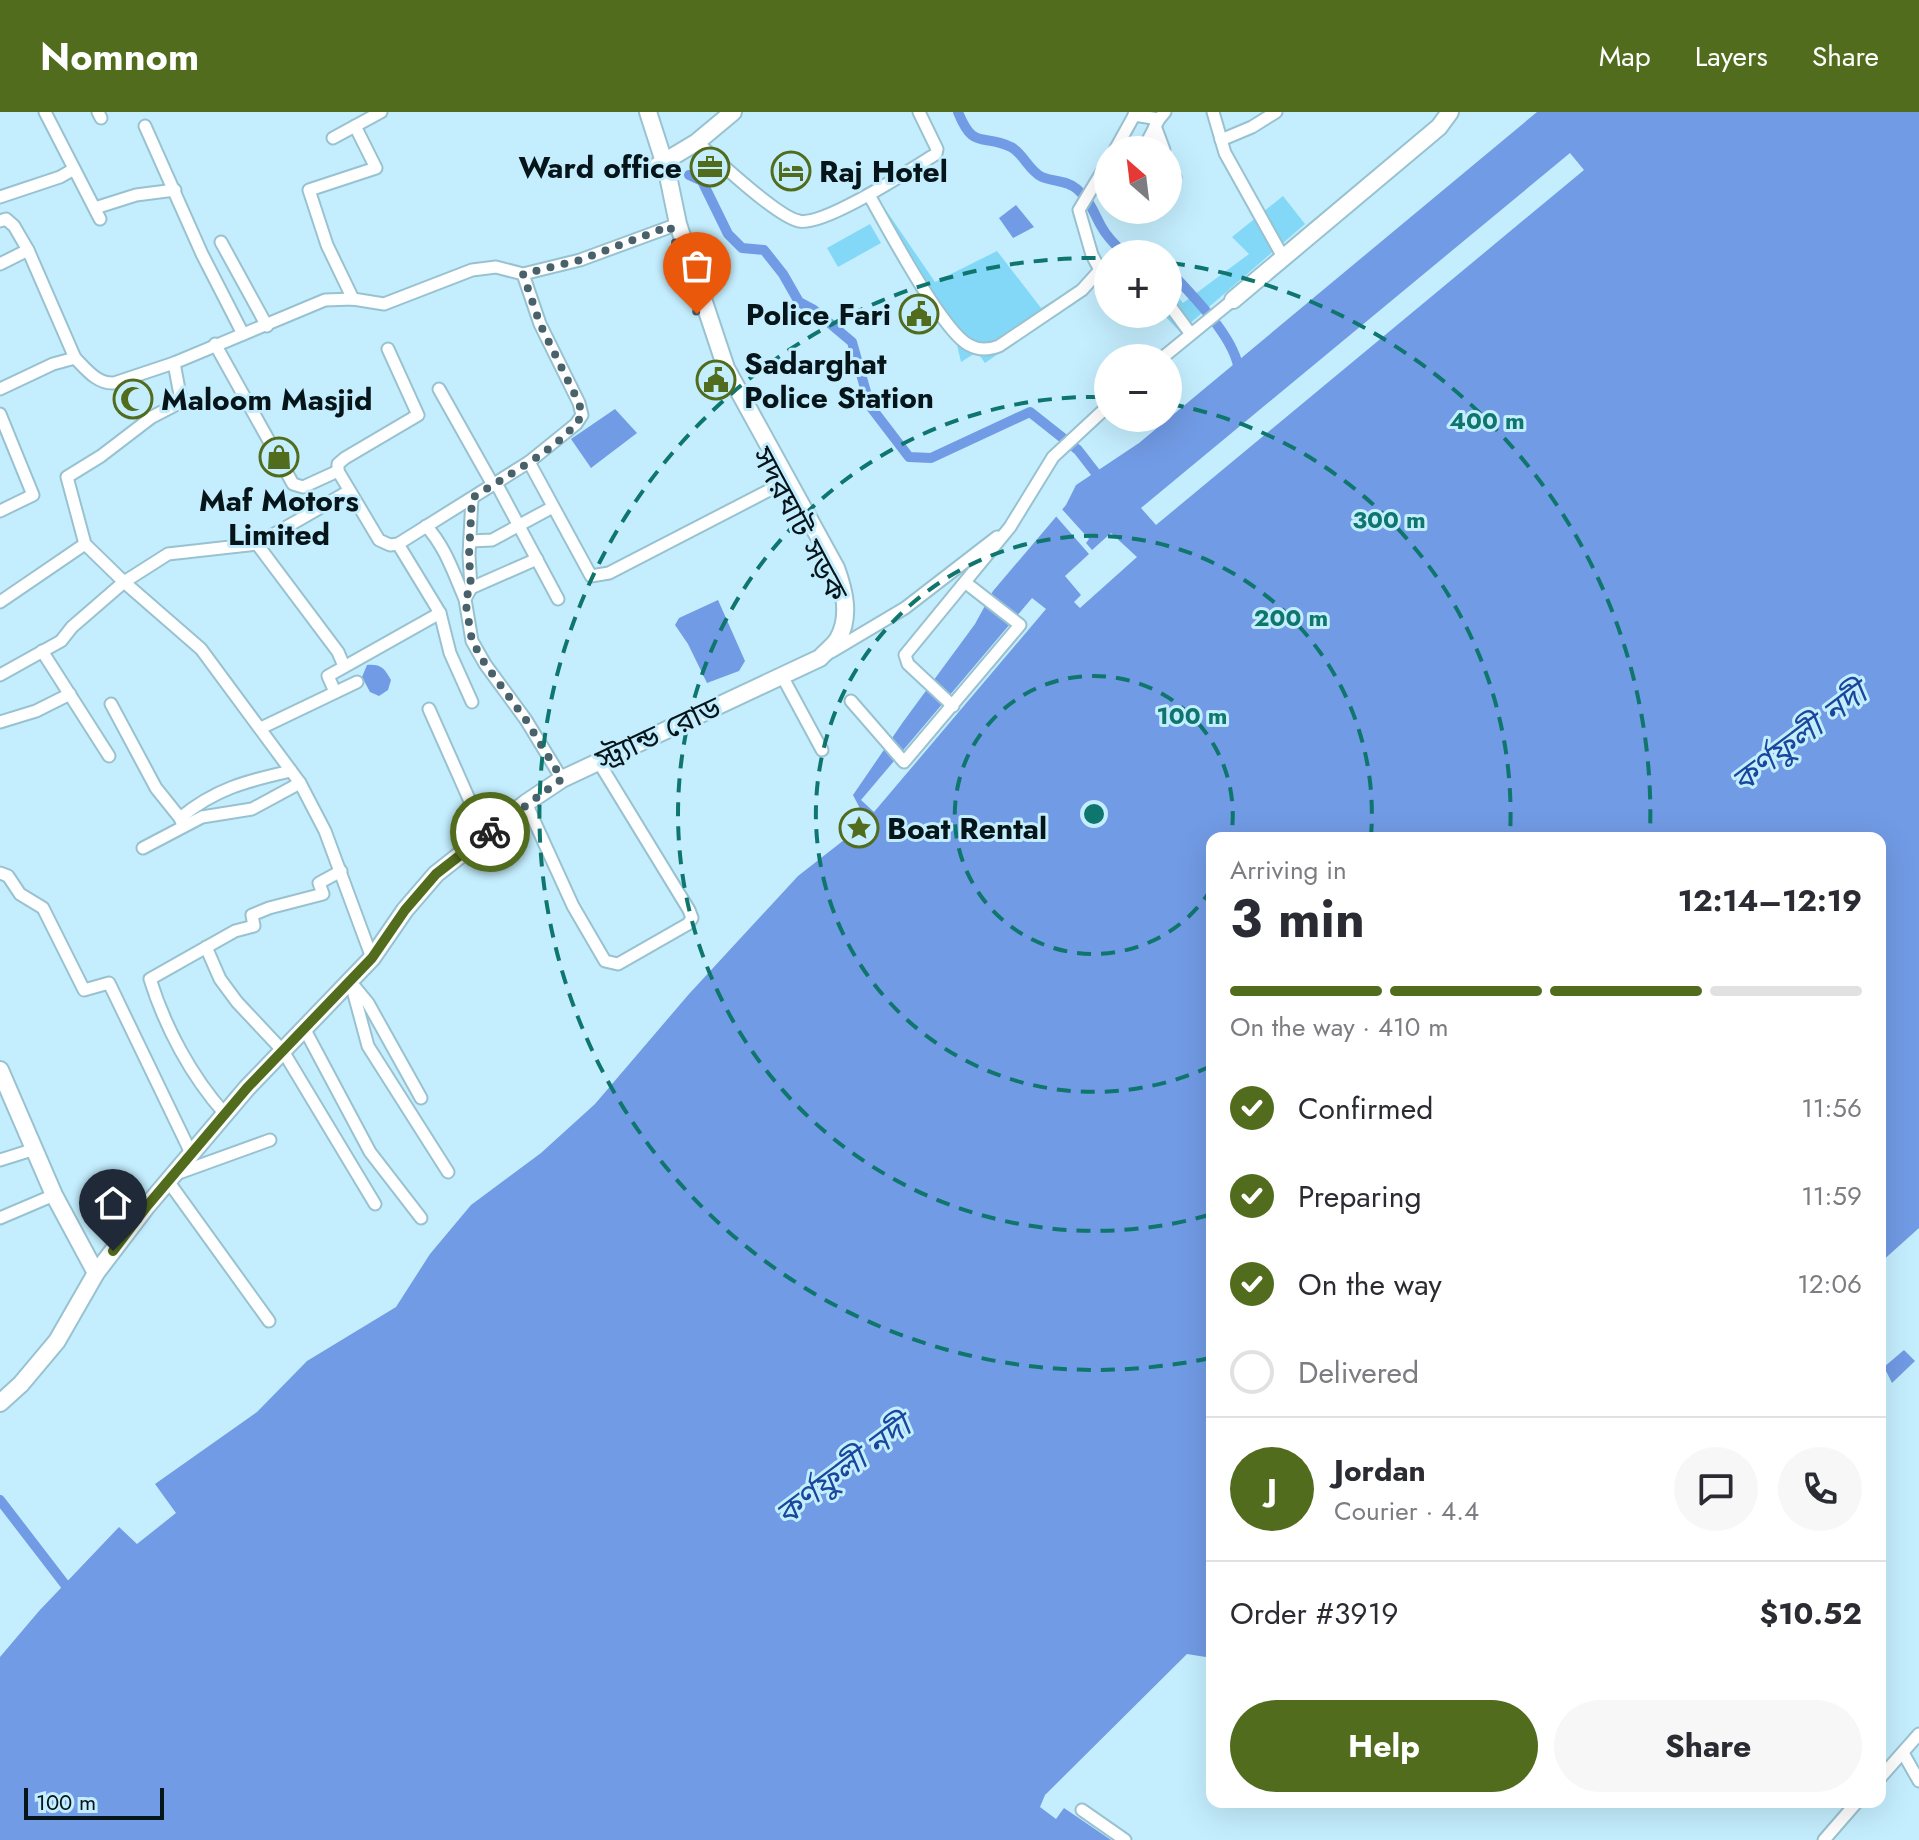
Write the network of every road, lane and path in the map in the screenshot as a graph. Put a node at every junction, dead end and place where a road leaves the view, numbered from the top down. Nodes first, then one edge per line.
1 (45, 112) edge
2 (381, 112) edge
3 (645, 112) edge
4 (733, 112) edge
5 (919, 112) edge
6 (1213, 112) edge
7 (1276, 112) edge
8 (1450, 112) edge
9 (1135, 114) edge
10 (1160, 119) edge
11 (145, 126) dead end
12 (355, 126) junction
13 (1123, 136) edge
14 (333, 138) dead end
15 (1221, 140) junction
16 (697, 142) junction
17 (661, 165) junction
18 (74, 169) junction
19 (1094, 187) edge
20 (175, 190) junction
21 (869, 195) junction
22 (0, 197) edge
23 (0, 221) edge
24 (674, 225) junction
25 (221, 242) dead end
26 (28, 250) junction
27 (1094, 257) edge
28 (1283, 257) junction
29 (0, 264) edge
30 (523, 274) junction
31 (1094, 279) edge
32 (353, 299) junction
33 (1233, 300) joint
34 (1182, 319) edge
35 (267, 326) junction
36 (1192, 331) junction
37 (243, 334) junction
38 (215, 344) junction
39 (1178, 344) edge
40 (388, 349) dead end
41 (75, 358) junction
42 (174, 363) junction
43 (0, 389) edge
44 (439, 389) dead end
45 (0, 414) edge
46 (1094, 418) edge
47 (529, 462) junction
48 (338, 471) junction
49 (784, 483) junction
50 (494, 484) junction
51 (349, 491) junction
52 (472, 498) junction
53 (553, 507) junction
54 (0, 511) edge
55 (426, 526) junction
56 (519, 527) junction
57 (1010, 527) junction
58 (470, 541) junction
59 (85, 544) junction
60 (257, 544) junction
61 (398, 544) junction
62 (537, 559) junction
63 (124, 582) junction
64 (966, 583) junction
65 (468, 593) junction
66 (558, 599) dead end
67 (0, 602) edge
68 (440, 613) junction
69 (42, 651) junction
70 (820, 658) junction
71 (344, 666) junction
72 (0, 675) edge
73 (782, 676) junction
74 (357, 682) dead end
75 (335, 692) junction
76 (70, 694) junction
77 (851, 701) dead end
78 (472, 702) dead end
79 (111, 704) dead end
80 (953, 706) junction
81 (429, 709) dead end
82 (0, 722) edge
83 (261, 728) junction
84 (822, 750) dead end
85 (109, 756) dead end
86 (598, 761) junction
87 (291, 771) junction
88 (562, 779) junction
89 (300, 783) junction
90 (526, 803) junction
91 (182, 823) junction
92 (485, 835) junction
93 (143, 848) dead end
94 (341, 871) junction
95 (0, 873) edge
96 (206, 947) junction
97 (372, 958) junction
98 (351, 983) junction
99 (305, 1030) junction
100 (283, 1051) junction
101 (0, 1070) edge
102 (421, 1098) dead end
103 (225, 1114) junction
104 (270, 1140) dead end
105 (35, 1149) junction
106 (191, 1153) junction
107 (0, 1160) edge
108 (448, 1172) dead end
109 (171, 1178) junction
110 (54, 1195) junction
111 (375, 1204) dead end
112 (0, 1218) edge
113 (421, 1218) dead end
114 (96, 1273) junction
115 (269, 1321) dead end
116 (0, 1403) edge
117 (1919, 1734) edge
118 (1903, 1753) junction
119 (1886, 1771) edge
120 (1919, 1781) edge
121 (1852, 1808) edge
122 (1082, 1810) dead end
123 (1125, 1840) edge
124 (1824, 1840) edge

1 - 18 street
2 - 12 street
3 - 17 main road, সদরঘাট সড়ক
4 - 16 main road
5 - 21 street
6 - 15 street
7 - 15 street
8 - 28 main road
9 - 10 street
9 - 13 street
11 - 20 street
12 - 14 street
12 - 32 street
15 - 28 street
16 - 17 main road
16 - 21 street
17 - 24 main road, সদরঘাট সড়ক
18 - 20 street
18 - 22 street
19 - 27 street
20 - 37 street
21 - 31 street
23 - 26 street
24 - 30 street
24 - 49 main road, সদরঘাট সড়ক
25 - 35 street
26 - 29 street
26 - 41 street
28 - 33 main road
30 - 32 street
30 - 47 street
32 - 35 street
33 - 36 street
34 - 36 street
35 - 37 street
36 - 39 street
37 - 38 street
38 - 42 street
38 - 48 street
40 - 48 street
41 - 42 street
41 - 43 street
42 - 59 street
44 - 50 street
45 - 54 street
46 - 57 street
47 - 50 street
47 - 53 street
48 - 51 street
49 - 53 street
49 - 70 main road, সদরঘাট সড়ক
50 - 52 street
50 - 56 street
51 - 60 street
51 - 61 street
52 - 55 street
52 - 58 street
53 - 56 street
55 - 61 street
55 - 65 street
56 - 58 street
56 - 62 street
57 - 64 street
57 - 70 street
58 - 65 street
59 - 63 street
59 - 67 street
60 - 63 street
60 - 71 street
61 - 68 street
62 - 65 street
62 - 66 street
63 - 69 street
63 - 83 street
64 - 80 street
64 - 80 street
65 - 88 street
68 - 71 street
68 - 78 street
69 - 72 street
69 - 76 street
70 - 73 main road, স্ট্র্যান্ড রোড
71 - 75 street
73 - 84 street
73 - 86 main road, স্ট্র্যান্ড রোড
74 - 75 street
75 - 83 street
76 - 82 street
76 - 85 street
77 - 80 street
79 - 91 street
81 - 92 street
83 - 87 street
86 - 88 main road, স্ট্র্যান্ড রোড
86 - 90 street
87 - 89 street
87 - 91 street
88 - 90 main road, স্ট্র্যান্ড রোড
89 - 91 street
89 - 94 street
90 - 92 main road, স্ট্র্যান্ড রোড
91 - 93 street
92 - 97 main road, স্ট্র্যান্ড রোড
94 - 96 street
94 - 97 street
95 - 106 street
96 - 100 street
96 - 103 street
97 - 98 main road, স্ট্র্যান্ড রোড
98 - 99 main road, স্ট্র্যান্ড রোড
98 - 102 street
98 - 108 street
99 - 100 main road, স্ট্র্যান্ড রোড
99 - 113 street
100 - 103 main road, স্ট্র্যান্ড রোড
100 - 111 street
101 - 105 main road
103 - 106 main road, স্ট্র্যান্ড রোড
104 - 109 street
105 - 107 street
105 - 110 main road
106 - 109 main road, স্ট্র্যান্ড রোড
109 - 114 main road, স্ট্র্যান্ড রোড
109 - 115 street
110 - 112 street
110 - 114 main road
114 - 116 main road, স্ট্র্যান্ড রোড
117 - 118 street
118 - 119 street
118 - 120 street
121 - 124 street
122 - 123 street

